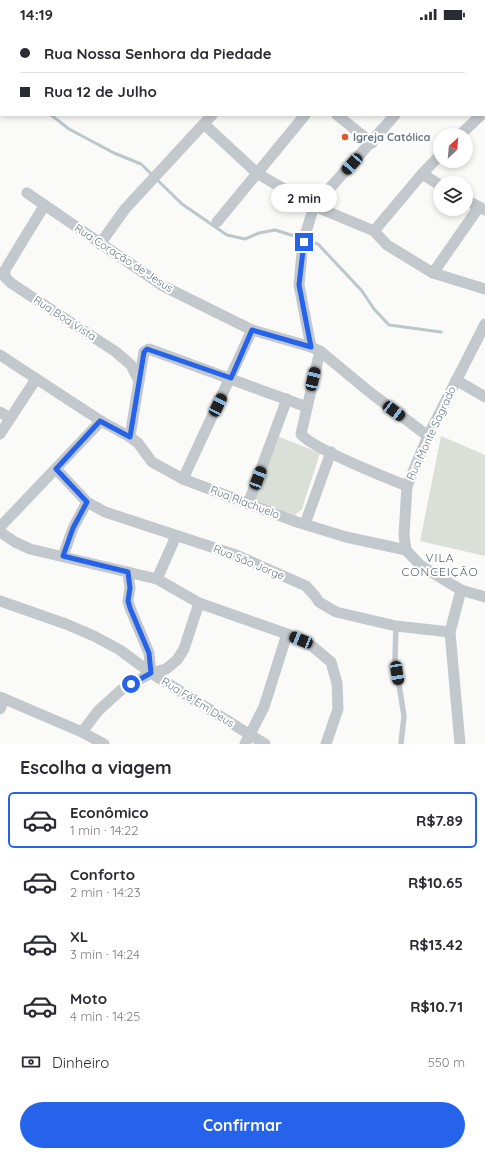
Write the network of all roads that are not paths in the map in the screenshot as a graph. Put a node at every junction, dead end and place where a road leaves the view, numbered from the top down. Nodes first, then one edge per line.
1 (211, 116) edge
2 (304, 116) edge
3 (339, 116) edge
4 (394, 116) edge
5 (480, 116) edge
6 (204, 124) junction
7 (467, 128) edge
8 (372, 142) junction
9 (433, 162) edge
10 (258, 174) junction
11 (422, 174) junction
12 (433, 180) edge
13 (27, 193) dead end
14 (473, 204) edge
15 (44, 206) junction
16 (314, 206) junction
17 (482, 208) edge
18 (217, 222) dead end
19 (374, 231) junction
20 (100, 244) junction
21 (433, 273) junction
22 (485, 289) edge
23 (485, 324) edge
24 (252, 330) junction
25 (315, 349) junction
26 (0, 355) edge
27 (36, 378) junction
28 (231, 378) junction
29 (456, 380) junction
30 (139, 381) junction
31 (485, 398) edge
32 (287, 399) junction
33 (307, 407) junction
34 (0, 412) edge
35 (10, 418) junction
36 (100, 421) junction
37 (0, 434) edge
38 (428, 436) junction
39 (130, 437) junction
40 (331, 452) junction
41 (56, 469) junction
42 (183, 479) junction
43 (407, 486) junction
44 (87, 502) junction
45 (248, 504) junction
46 (305, 524) junction
47 (0, 527) edge
48 (0, 532) edge
49 (176, 536) junction
50 (406, 550) junction
51 (63, 556) junction
52 (128, 572) junction
53 (157, 580) junction
54 (460, 590) junction
55 (484, 594) edge
56 (0, 601) edge
57 (200, 603) junction
58 (396, 626) junction
59 (450, 632) junction
60 (287, 634) junction
61 (151, 673) junction
62 (1, 701) edge
63 (82, 732) junction
64 (247, 739) edge
65 (104, 744) edge
66 (265, 744) edge
67 (326, 744) edge
68 (401, 744) edge
69 (460, 744) edge

1 - 6 street
2 - 10 street
3 - 8 street
4 - 8 street
5 - 7 street
6 - 10 street
6 - 20 street
8 - 16 street
9 - 11 street
10 - 16 street
10 - 18 street
11 - 12 street
11 - 19 street
13 - 15 street, Rua Coração de Jesus
14 - 17 street
15 - 20 street, Rua Coração de Jesus
15 - 30 street, Rua Boa Vista
16 - 19 street
16 - 25 street
17 - 21 street
19 - 21 street
20 - 24 street, Rua Coração de Jesus
21 - 22 street
23 - 29 street, Rua Monte Sagrado
24 - 25 street, Rua Coração de Jesus
24 - 28 street
25 - 33 street
25 - 38 street, Rua Coração de Jesus
26 - 27 street, Rua Riachuelo
27 - 35 street
27 - 36 street, Rua Riachuelo
28 - 30 street
28 - 32 street
28 - 42 street
29 - 31 street
29 - 38 street, Rua Monte Sagrado
30 - 39 street
32 - 33 street
32 - 45 street
33 - 40 street
34 - 35 street
35 - 37 street
36 - 39 street, Rua Riachuelo
36 - 41 street
38 - 43 street, Rua Monte Sagrado
39 - 42 street, Rua Riachuelo
40 - 43 street
40 - 46 street
41 - 44 street, Rua São Jorge
41 - 47 street
42 - 45 street, Rua Riachuelo
43 - 50 street, Rua Monte Sagrado
44 - 49 street, Rua São Jorge
44 - 51 street
45 - 46 street, Rua Riachuelo
46 - 50 street, Rua Riachuelo
48 - 51 street
49 - 53 street
49 - 58 street, Rua São Jorge
50 - 54 street
51 - 52 street
52 - 53 street
52 - 61 street
53 - 57 street
54 - 55 street
54 - 59 street
56 - 61 street, Rua Fé Em Deus
57 - 60 street
57 - 61 street
58 - 59 street, Rua São Jorge
58 - 68 lane
59 - 69 street
60 - 64 street
60 - 67 street
61 - 63 street
61 - 64 street, Rua Fé Em Deus
62 - 63 street
63 - 65 street
64 - 66 street, Rua Fé Em Deus

